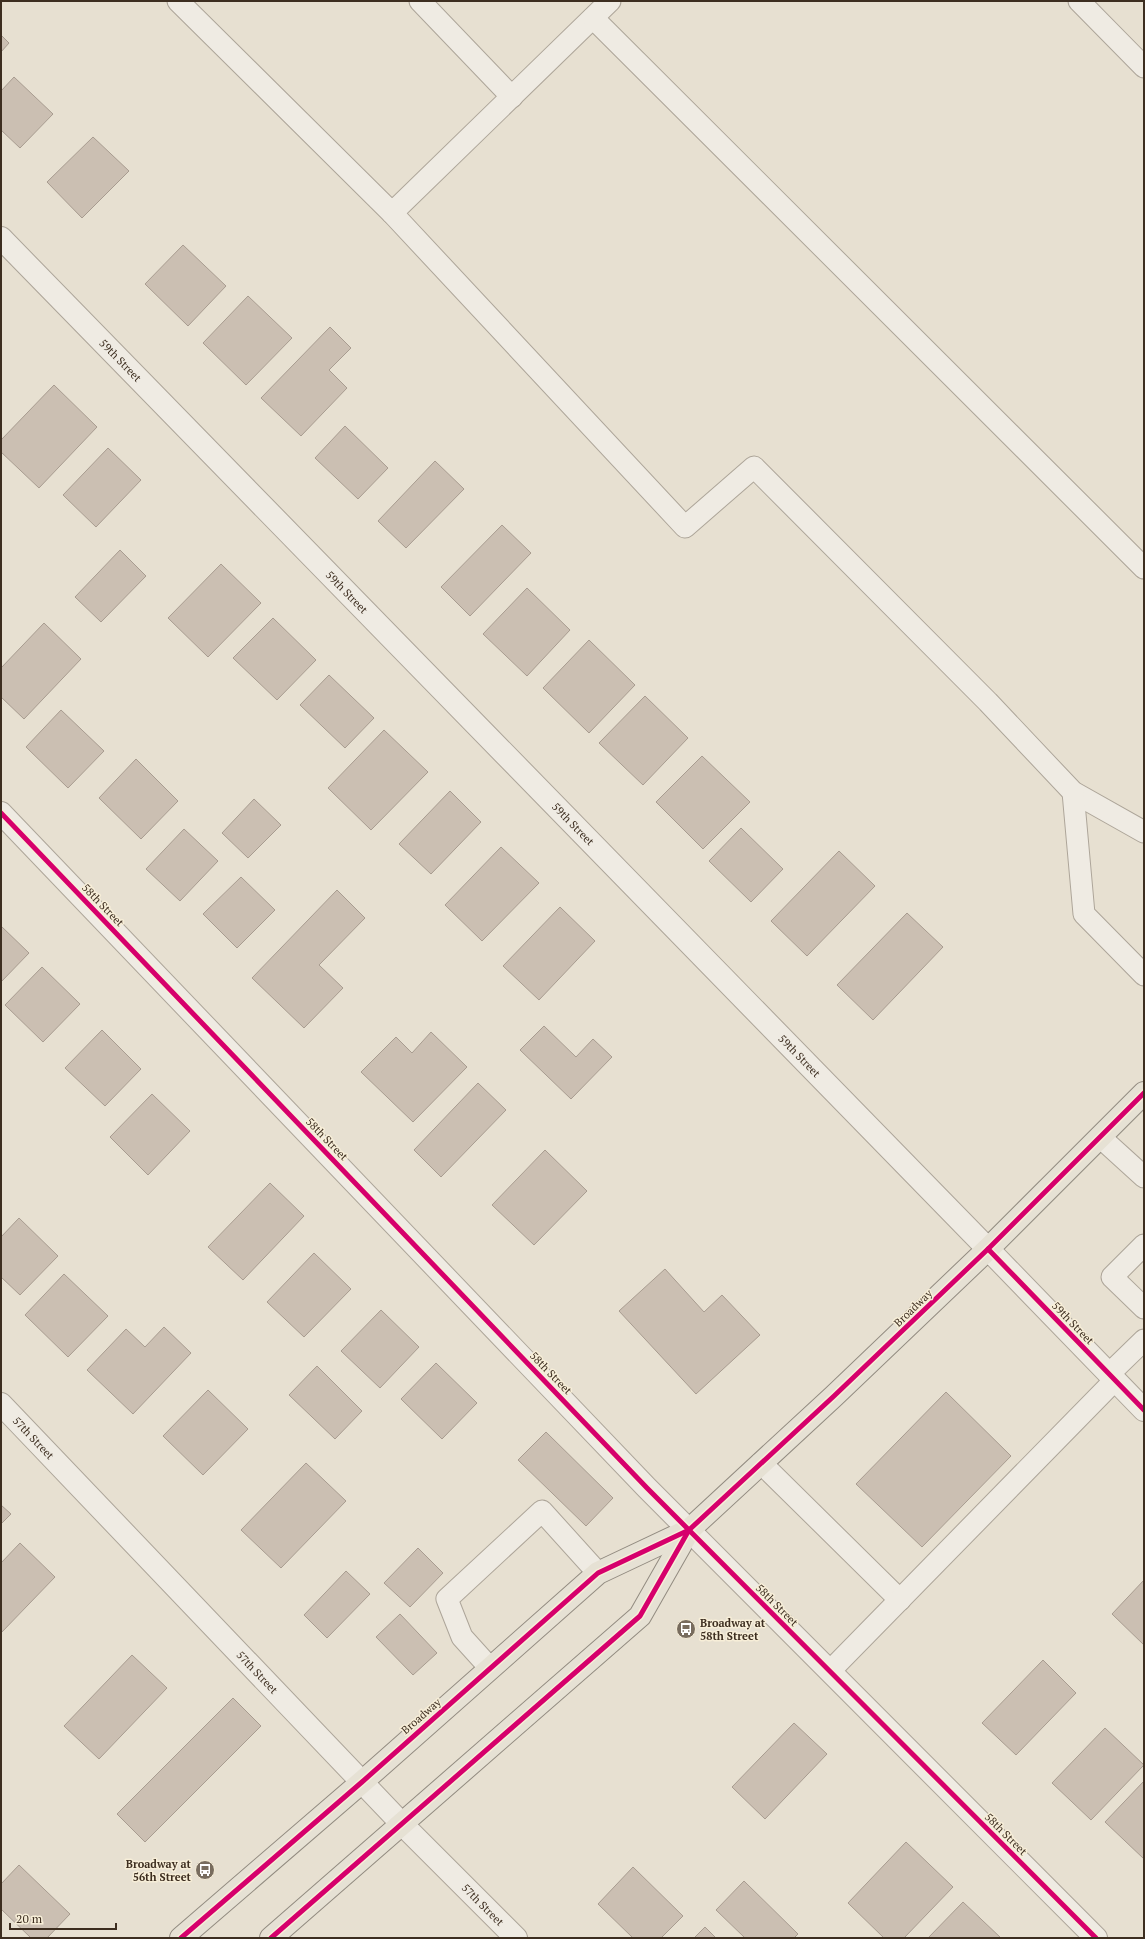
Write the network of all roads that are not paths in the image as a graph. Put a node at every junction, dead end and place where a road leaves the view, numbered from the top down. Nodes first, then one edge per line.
1 (178, 1) edge
2 (420, 1) edge
3 (610, 1) edge
4 (1079, 1) edge
5 (593, 18) junction
6 (1144, 67) edge
7 (512, 96) junction
8 (392, 213) junction
9 (1, 238) edge
10 (1144, 568) edge
11 (1073, 792) junction
12 (1, 813) edge
13 (1144, 832) edge
14 (1144, 975) edge
15 (1144, 1093) edge
16 (1100, 1137) junction
17 (1144, 1177) edge
18 (1144, 1245) edge
19 (988, 1249) junction
20 (1144, 1308) edge
21 (1144, 1340) edge
22 (1112, 1377) junction
23 (1, 1404) edge
24 (1144, 1410) edge
25 (761, 1463) junction
26 (689, 1530) junction
27 (598, 1573) junction
28 (900, 1600) junction
29 (490, 1668) junction
30 (830, 1671) junction
31 (362, 1782) junction
32 (402, 1824) junction
33 (180, 1938) edge
34 (271, 1938) edge
35 (516, 1938) edge
36 (1096, 1938) edge

1 - 8 lane
2 - 7 lane
3 - 5 lane
4 - 6 lane
5 - 7 lane
5 - 10 lane
7 - 8 lane
8 - 11 lane
9 - 19 street, 59th Street
11 - 13 lane
11 - 14 lane
12 - 26 street, 58th Street
15 - 16 main road, Broadway
16 - 17 lane
16 - 19 main road, Broadway
18 - 20 lane
19 - 22 street, 59th Street
19 - 25 main road, Broadway
21 - 22 lane
22 - 24 street, 59th Street
22 - 28 lane
23 - 31 street, 57th Street
25 - 26 main road, Broadway
25 - 28 lane
26 - 27 main road, Broadway
26 - 30 street, 58th Street
26 - 32 main road, Broadway
27 - 29 main road, Broadway
27 - 29 lane
28 - 30 lane
29 - 31 main road, Broadway
30 - 36 street, 58th Street
31 - 32 street, 57th Street
31 - 33 main road, Broadway
32 - 34 main road, Broadway
32 - 35 street, 57th Street

